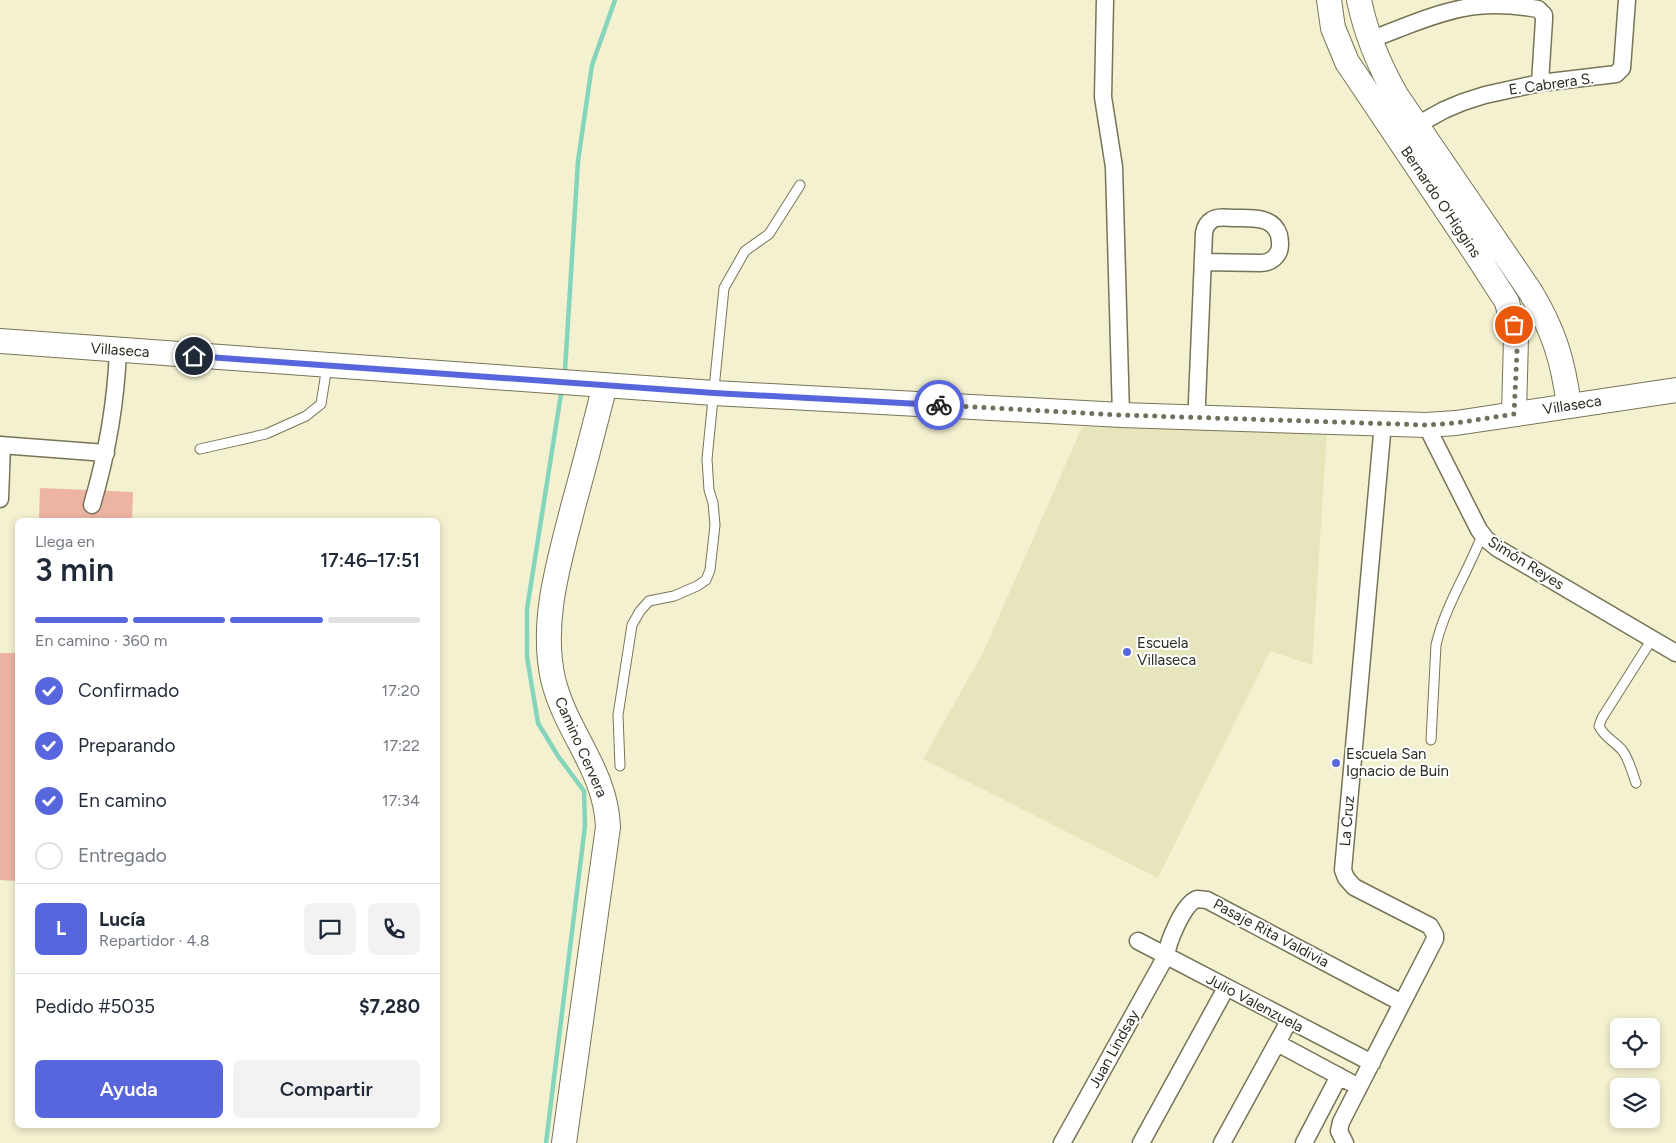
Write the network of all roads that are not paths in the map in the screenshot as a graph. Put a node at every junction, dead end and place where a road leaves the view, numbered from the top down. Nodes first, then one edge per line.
1 (1105, 0) edge
2 (1329, 0) edge
3 (1359, 0) edge
4 (1627, 0) edge
5 (1369, 40) junction
6 (1540, 83) junction
7 (1387, 102) junction
8 (1417, 125) junction
9 (800, 185) dead end
10 (1203, 262) junction
11 (0, 342) edge
12 (118, 350) junction
13 (327, 365) junction
14 (605, 385) junction
15 (1676, 390) edge
16 (714, 393) junction
17 (1569, 406) junction
18 (1514, 414) junction
19 (1121, 415) junction
20 (1197, 418) junction
21 (1383, 424) junction
22 (1426, 425) junction
23 (1, 445) edge
24 (200, 449) dead end
25 (106, 453) junction
26 (0, 499) edge
27 (92, 505) dead end
28 (1482, 535) junction
29 (1652, 639) junction
30 (1676, 653) edge
31 (1430, 740) dead end
32 (620, 766) dead end
33 (1636, 783) dead end
34 (1138, 941) dead end
35 (1166, 956) junction
36 (1226, 988) junction
37 (1402, 1003) junction
38 (1289, 1021) junction
39 (1277, 1043) junction
40 (1372, 1063) junction
41 (1339, 1076) junction
42 (1359, 1087) junction
43 (564, 1143) edge
44 (1062, 1143) edge
45 (1141, 1143) edge
46 (1222, 1143) edge
47 (1304, 1143) edge
48 (1345, 1143) edge

1 - 19 street
2 - 7 street, Bernardo O'Higgins
3 - 5 street, Bernardo O'Higgins
4 - 6 street, E. Cabrera S.
5 - 6 street
5 - 7 street, Bernardo O'Higgins
6 - 8 street, E. Cabrera S.
7 - 8 street, Bernardo O'Higgins
7 - 18 street, Bernardo O'Higgins
8 - 17 street, Bernardo O'Higgins
9 - 16 lane
10 - 10 street
10 - 20 street
11 - 12 street, Villaseca
12 - 13 street, Villaseca
12 - 25 street
13 - 14 street, Villaseca
13 - 24 lane
14 - 16 street, Villaseca
14 - 43 street, Camino Cervera
15 - 17 street, Villaseca
16 - 19 street, Villaseca
16 - 32 lane
17 - 18 street, Villaseca
18 - 22 street, Villaseca
19 - 20 street, Villaseca
20 - 21 street, Villaseca
21 - 22 street, Villaseca
21 - 37 street, La Cruz
22 - 28 street, Simón Reyes
23 - 25 street
23 - 26 street
25 - 27 street
28 - 29 street, Simón Reyes
28 - 31 lane
29 - 30 street, Simón Reyes
29 - 33 lane
34 - 35 street, Julio Valenzuela
35 - 36 street, Julio Valenzuela
35 - 37 street, Pasaje Rita Valdivia
35 - 44 street, Juan Lindsay
36 - 38 street, Julio Valenzuela
36 - 45 street
37 - 40 street, La Cruz
38 - 39 street
38 - 40 street, Julio Valenzuela
39 - 41 street, Julio Valenzuela
39 - 46 street
40 - 42 street, La Cruz
41 - 42 street, Julio Valenzuela
41 - 47 street
42 - 48 street, La Cruz

